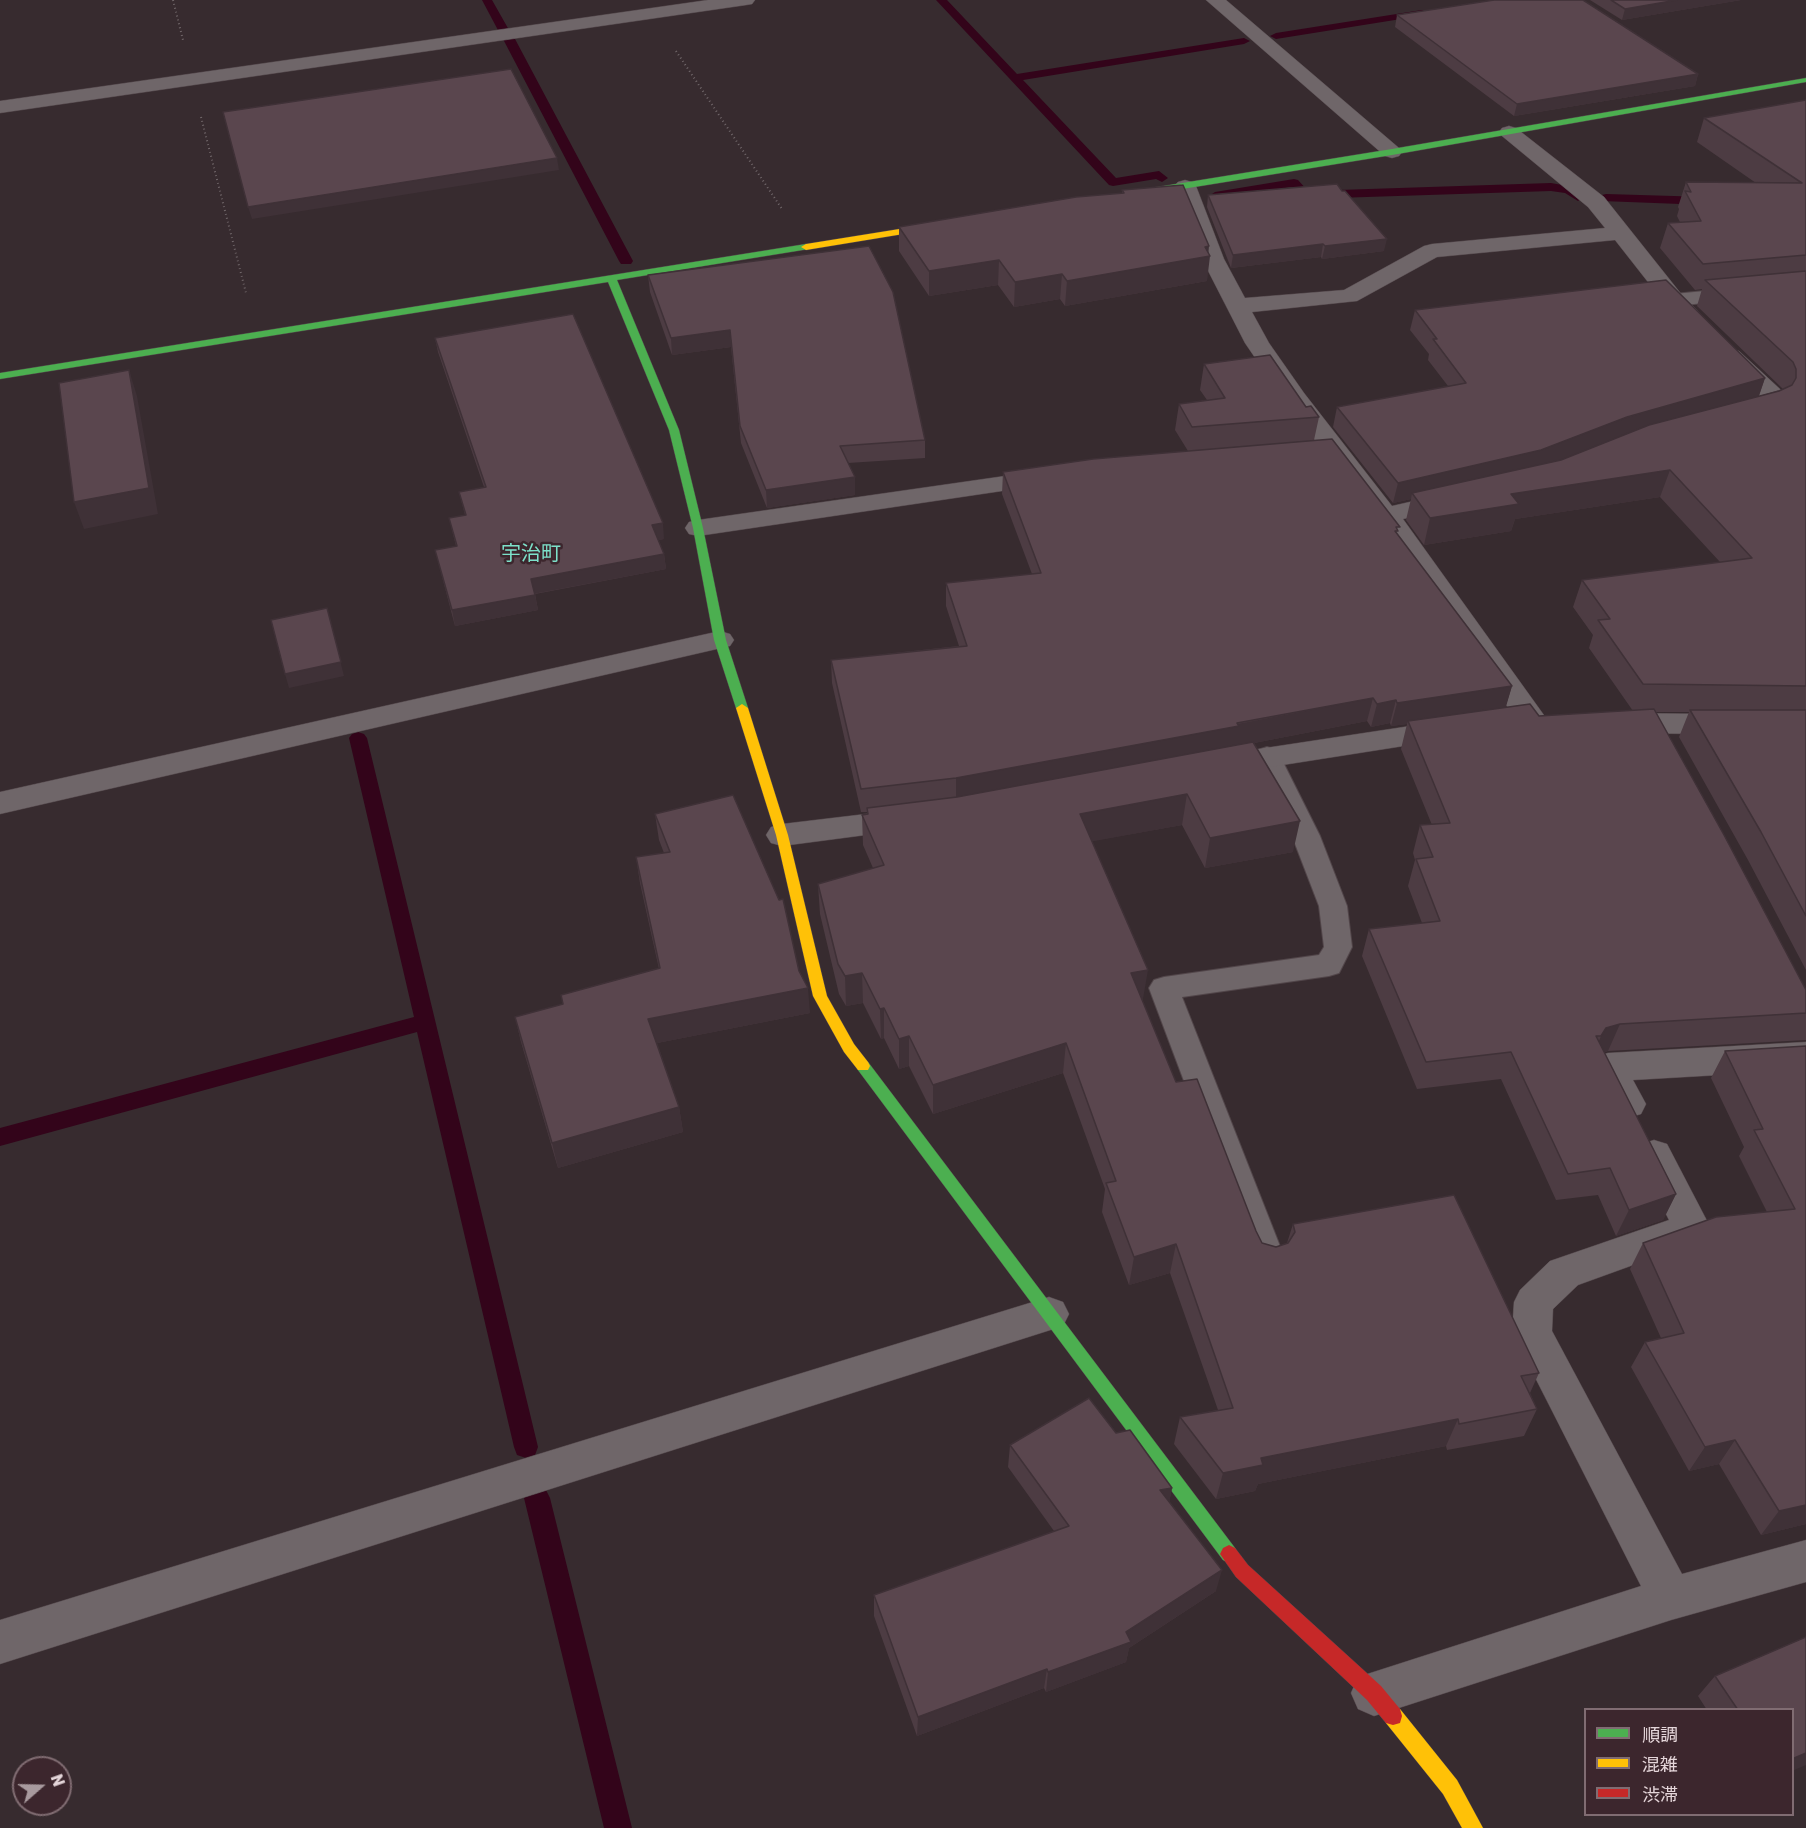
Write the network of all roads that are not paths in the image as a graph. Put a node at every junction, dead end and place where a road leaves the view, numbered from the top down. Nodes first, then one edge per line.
1 (746, 0) edge
2 (1215, 0) edge
3 (1806, 80) edge
4 (0, 107) edge
5 (1509, 132) junction
6 (1392, 152) junction
7 (1185, 186) junction
8 (1126, 195) edge
9 (961, 222) edge
10 (1621, 233) junction
11 (610, 278) junction
12 (1806, 287) edge
13 (1674, 300) junction
14 (1239, 306) junction
15 (0, 376) edge
16 (1716, 422) edge
17 (1337, 451) junction
18 (1302, 454) edge
19 (1069, 475) edge
20 (1477, 494) edge
21 (1386, 514) junction
22 (698, 528) junction
23 (720, 640) junction
24 (1587, 721) edge
25 (1654, 725) junction
26 (1806, 725) edge
27 (1670, 754) edge
28 (1267, 756) junction
29 (1186, 771) edge
30 (0, 803) edge
31 (933, 817) edge
32 (782, 835) junction
33 (1806, 1056) edge
34 (1268, 1259) edge
35 (1049, 1314) junction
36 (1806, 1561) edge
37 (1671, 1598) junction
38 (0, 1642) edge
39 (1374, 1693) junction
40 (1473, 1828) edge

1 - 4 street
2 - 6 street
3 - 5 street
5 - 6 street
5 - 10 street
6 - 7 street
7 - 8 street
7 - 14 street
9 - 11 street
10 - 13 street
10 - 14 street
11 - 15 street
11 - 22 street
12 - 13 lane
13 - 16 street
14 - 17 street
17 - 18 street
17 - 21 street
19 - 22 street
20 - 21 street
21 - 28 street
22 - 23 street
23 - 30 street
23 - 32 street
24 - 25 street
25 - 26 street
25 - 27 street
28 - 29 street
28 - 34 lane
31 - 32 street
32 - 35 street
33 - 37 street
35 - 38 street
35 - 39 street
36 - 37 street
37 - 39 street
39 - 40 street

